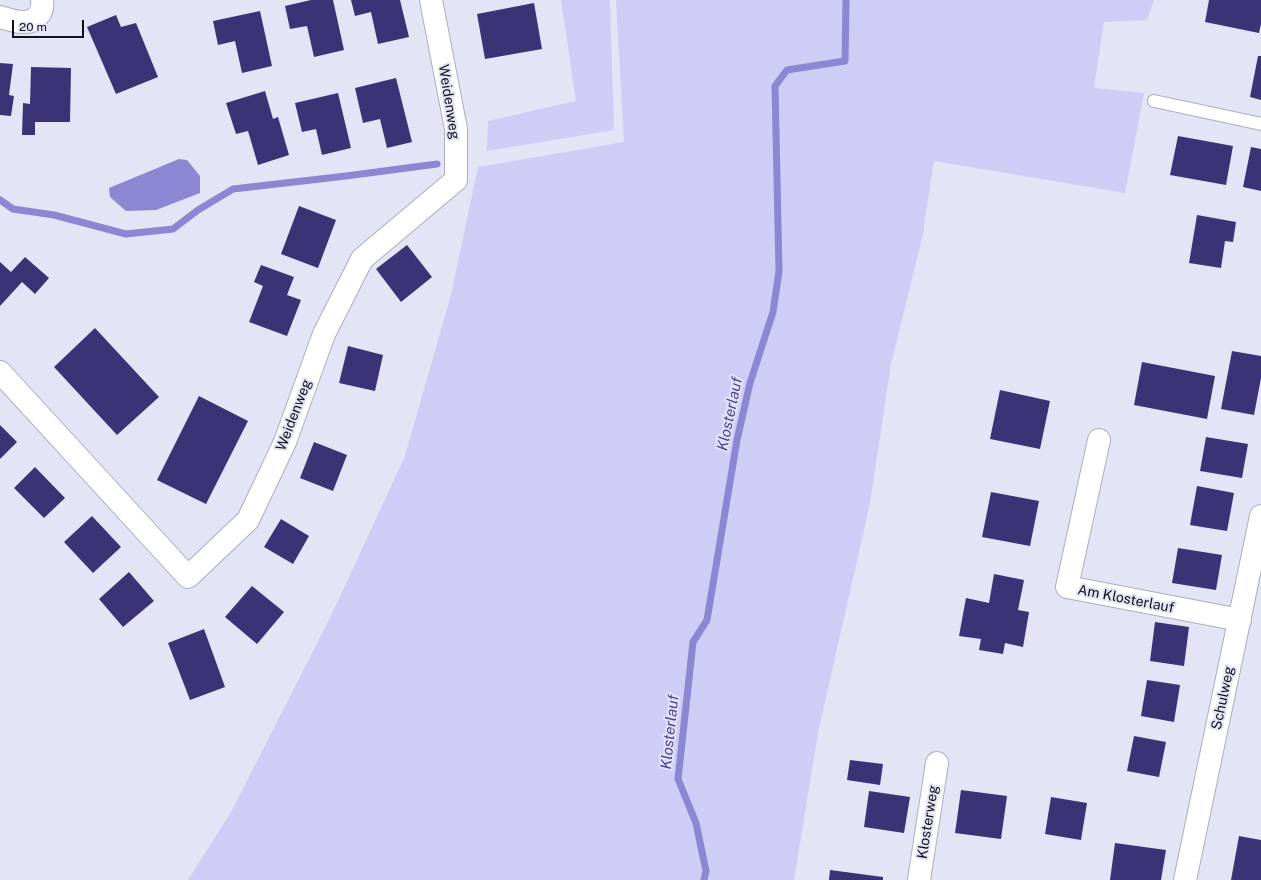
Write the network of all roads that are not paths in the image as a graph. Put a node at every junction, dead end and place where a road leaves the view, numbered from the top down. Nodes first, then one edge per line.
1 (42, 0) edge
2 (431, 0) edge
3 (0, 17) edge
4 (1154, 101) dead end
5 (1261, 124) edge
6 (0, 372) edge
7 (1099, 440) dead end
8 (1261, 516) edge
9 (1240, 620) junction
10 (937, 763) dead end
11 (919, 880) edge
12 (1185, 880) edge

1 - 3 street
2 - 6 street, Weidenweg
4 - 5 lane
7 - 9 street, Am Klosterlauf
8 - 9 street, Schulweg
9 - 12 street, Schulweg
10 - 11 street, Klosterweg

